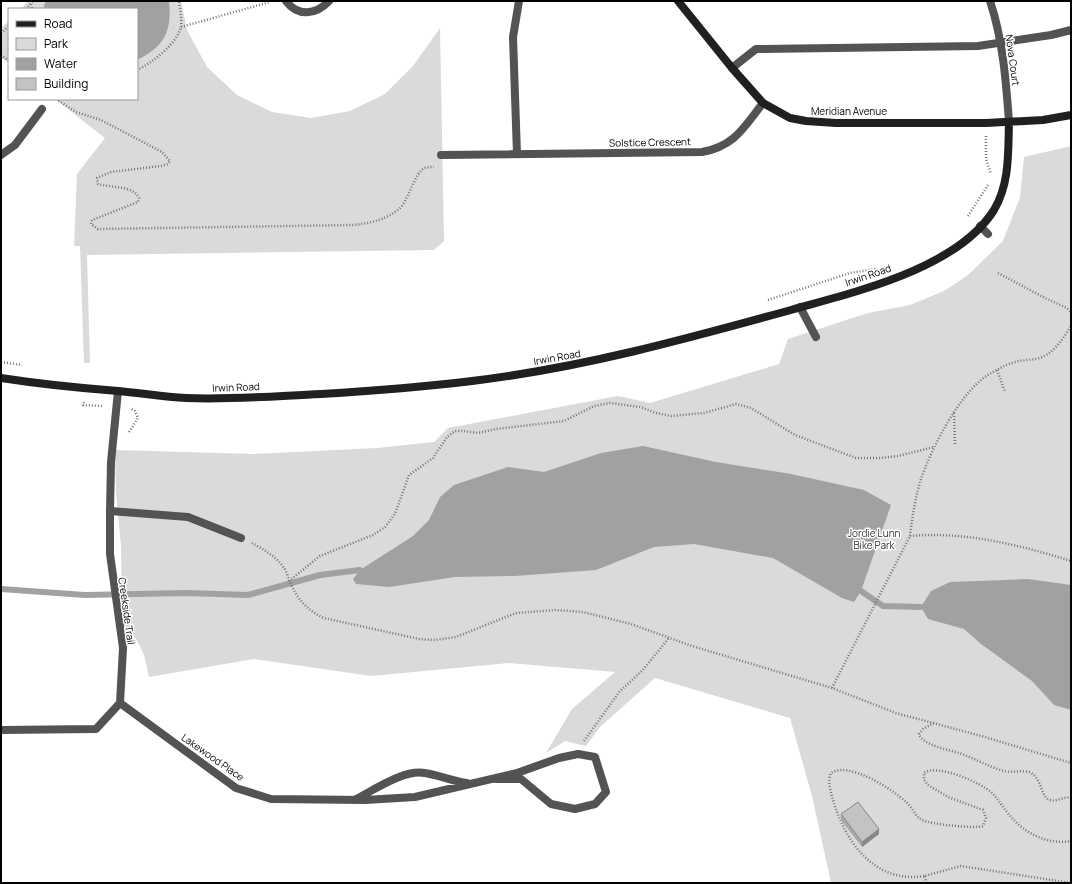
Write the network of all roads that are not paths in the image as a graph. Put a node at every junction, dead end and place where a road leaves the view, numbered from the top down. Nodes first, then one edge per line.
1 (286, 1) edge
2 (329, 1) edge
3 (519, 1) edge
4 (678, 1) edge
5 (990, 1) edge
6 (1071, 30) edge
7 (1001, 43) junction
8 (732, 68) junction
9 (763, 103) junction
10 (42, 109) dead end
11 (1071, 115) edge
12 (1009, 122) junction
13 (516, 154) junction
14 (1, 155) edge
15 (441, 155) dead end
16 (980, 226) junction
17 (988, 234) dead end
18 (800, 307) junction
19 (816, 338) dead end
20 (1, 378) edge
21 (118, 391) junction
22 (110, 511) junction
23 (241, 538) road end
24 (120, 703) junction
25 (1, 730) edge
26 (496, 779) junction
27 (472, 784) junction
28 (354, 800) junction

1 - 2 street
3 - 13 street
4 - 8 street, Meridian Avenue
5 - 7 street, Nova Court
6 - 7 street
7 - 8 street
7 - 12 street, Nova Court
8 - 9 street, Meridian Avenue
9 - 12 street, Meridian Avenue
9 - 13 street, Solstice Crescent
10 - 14 street
11 - 12 street, Meridian Avenue
12 - 16 street, Irwin Road
13 - 15 street, Solstice Crescent
16 - 17 street
16 - 18 street, Irwin Road
18 - 19 street
18 - 21 street, Irwin Road
20 - 21 street, Irwin Road
21 - 22 street, Creekside Trail
22 - 23 street
22 - 24 street, Creekside Trail
24 - 25 street
24 - 28 street, Lakewood Place
26 - 26 street, Lakewood Place
26 - 27 street, Lakewood Place
27 - 28 street, Lakewood Place
27 - 28 street, Lakewood Place

